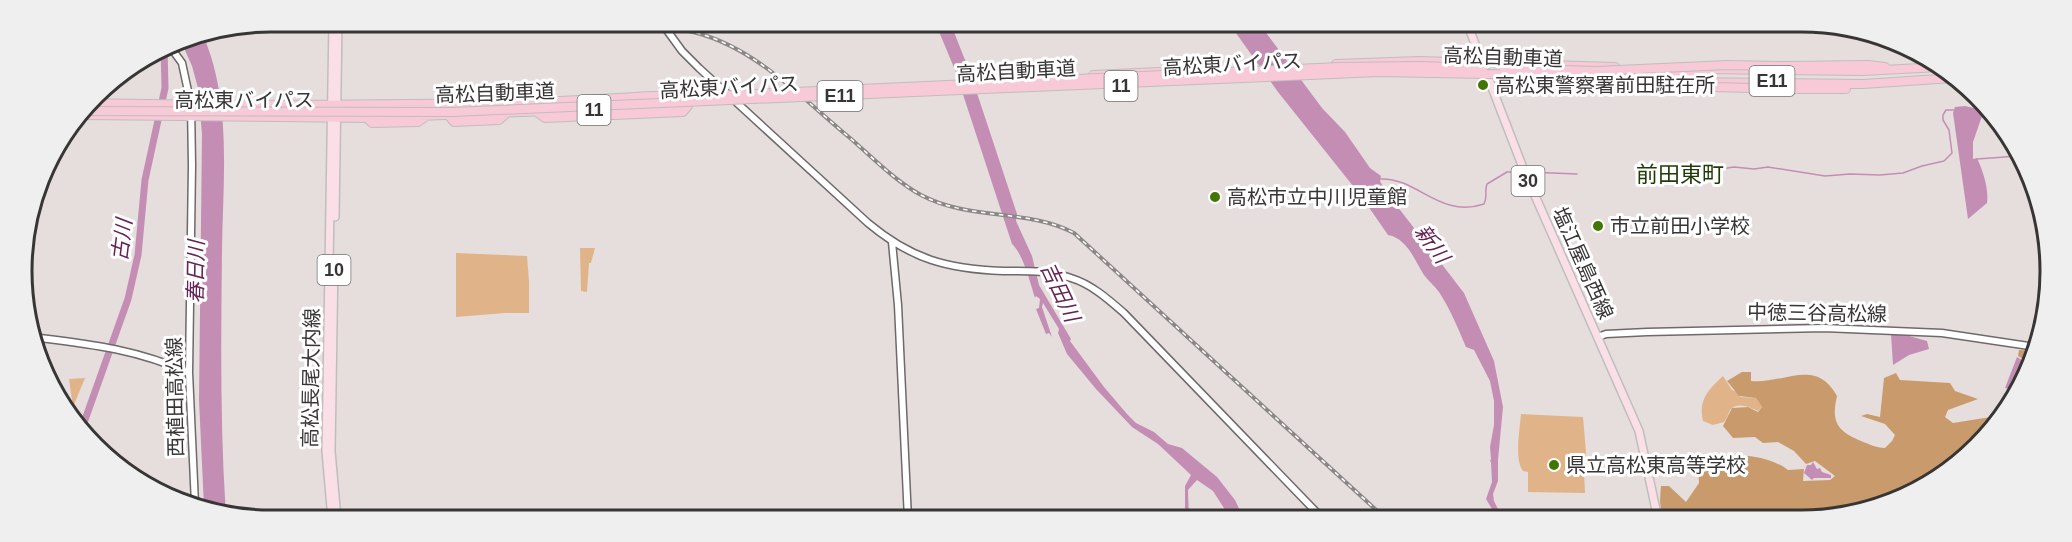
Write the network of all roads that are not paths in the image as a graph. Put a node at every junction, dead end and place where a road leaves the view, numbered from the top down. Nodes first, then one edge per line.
1 (333, 32) edge
2 (337, 32) edge
3 (669, 32) edge
4 (1471, 32) edge
5 (174, 52) edge
6 (1484, 63) junction
7 (1928, 68) edge
8 (1911, 69) junction
9 (1929, 69) edge
10 (1595, 74) junction
11 (1938, 75) edge
12 (1489, 76) junction
13 (1944, 79) edge
14 (1904, 81) junction
15 (726, 92) junction
16 (738, 103) junction
17 (99, 105) edge
18 (99, 105) edge
19 (193, 105) junction
20 (334, 105) junction
21 (93, 111) edge
22 (89, 115) edge
23 (194, 116) junction
24 (319, 117) junction
25 (334, 117) junction
26 (331, 128) junction
27 (892, 242) junction
28 (1598, 337) junction
29 (41, 338) edge
30 (2029, 346) edge
31 (189, 373) junction
32 (195, 498) edge
33 (331, 510) edge
34 (336, 510) edge
35 (908, 510) edge
36 (1314, 510) edge
37 (1656, 510) edge

1 - 20 main road, 高松長尾大内線 / 10
2 - 20 main road, 高松長尾大内線 / 10
3 - 15 street
4 - 6 main road, 塩江屋島西線 / 30
5 - 19 street, 西植田高松線
6 - 8 highway, 高松東バイパス / 11
6 - 12 main road, 塩江屋島西線 / 30
6 - 15 highway, 高松東バイパス / 11, bridge
7 - 8 highway, 高松東バイパス / 11
8 - 10 highway, bridge
9 - 10 highway, 高松自動車道 / E11, bridge
10 - 11 highway, 高松自動車道 / E11, bridge
10 - 14 highway, bridge
10 - 18 highway, 高松自動車道 / E11, bridge
10 - 21 highway, 高松自動車道 / E11, bridge
12 - 14 highway, 高松東バイパス / 11
12 - 16 highway, 高松東バイパス / 11, bridge
12 - 28 main road, 塩江屋島西線 / 30
13 - 14 highway, 高松東バイパス / 11
15 - 16 street
15 - 20 highway, 高松東バイパス / 11
16 - 25 highway, 高松東バイパス / 11
16 - 27 street
17 - 19 highway, 高松東バイパス / 11
19 - 20 highway, 高松東バイパス / 11
19 - 23 street, 西植田高松線
20 - 25 main road, 高松長尾大内線 / 10
22 - 23 highway, 高松東バイパス / 11
23 - 24 highway, 高松東バイパス / 11
23 - 31 street, 西植田高松線
24 - 25 highway, 高松東バイパス / 11
24 - 26 highway
25 - 26 main road, 高松長尾大内線 / 10
25 - 34 main road, 高松長尾大内線 / 10
26 - 33 main road, 高松長尾大内線 / 10
27 - 35 street
27 - 36 street
28 - 30 street, 中徳三谷高松線
28 - 37 main road, 塩江屋島西線 / 30
29 - 31 street
31 - 32 street, 西植田高松線

